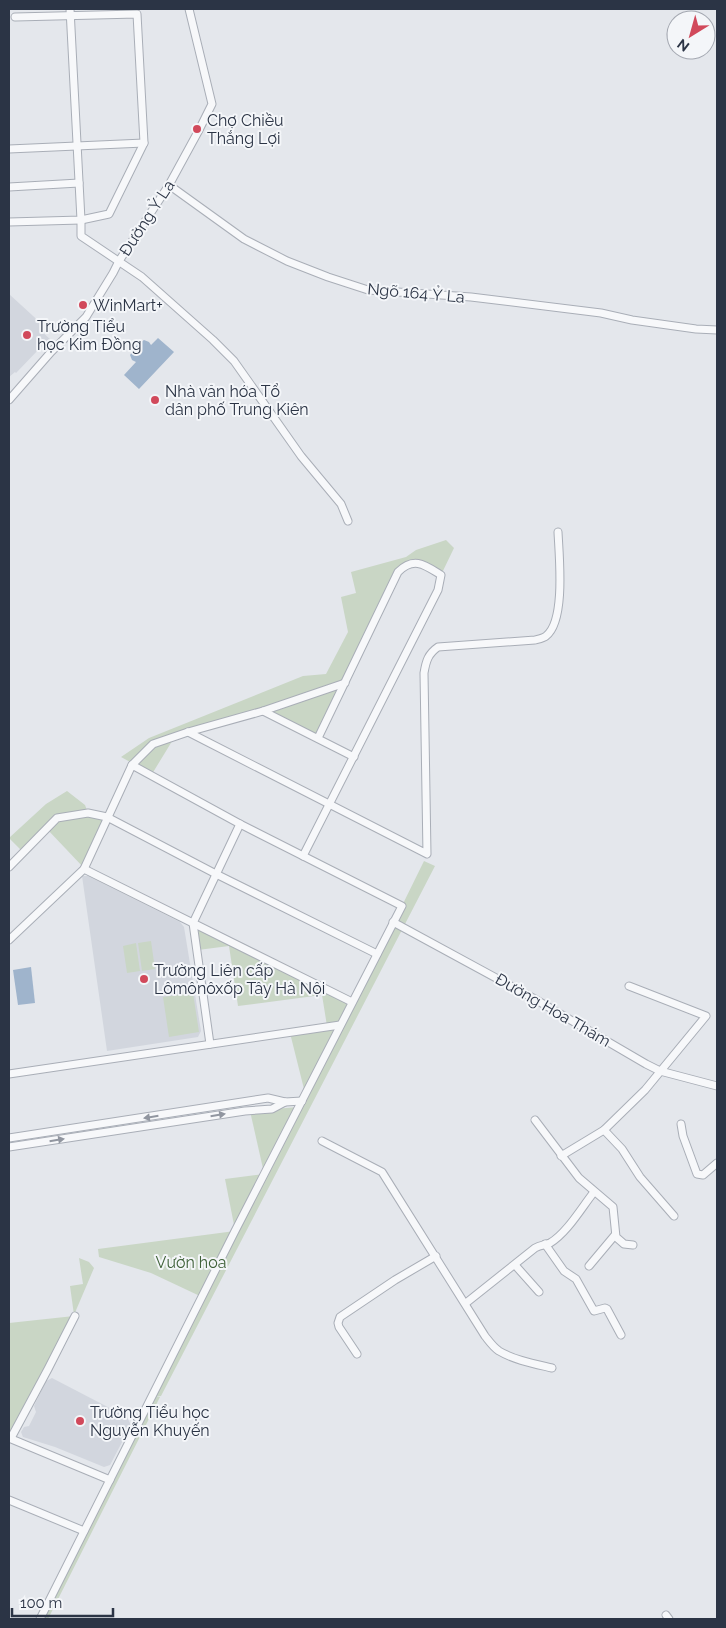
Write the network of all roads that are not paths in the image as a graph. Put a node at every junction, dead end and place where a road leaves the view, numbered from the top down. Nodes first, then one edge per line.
1 (189, 9) edge
2 (70, 12) edge
3 (15, 17) dead end
4 (144, 143) junction
5 (77, 146) junction
6 (9, 149) edge
7 (80, 183) junction
8 (169, 185) junction
9 (9, 187) edge
10 (82, 220) junction
11 (9, 222) edge
12 (119, 261) junction
13 (717, 330) edge
14 (9, 400) edge
15 (348, 521) dead end
16 (558, 532) dead end
17 (345, 683) junction
18 (263, 711) junction
19 (188, 732) junction
20 (318, 738) junction
21 (354, 757) junction
22 (132, 765) junction
23 (329, 805) junction
24 (108, 817) junction
25 (120, 822) junction
26 (240, 824) junction
27 (102, 828) junction
28 (303, 856) junction
29 (9, 867) edge
30 (84, 868) junction
31 (216, 874) junction
32 (393, 922) junction
33 (193, 923) junction
34 (9, 940) edge
35 (377, 954) junction
36 (629, 986) dead end
37 (352, 1002) junction
38 (340, 1025) junction
39 (210, 1044) junction
40 (660, 1071) junction
41 (9, 1074) edge
42 (717, 1086) edge
43 (302, 1101) junction
44 (285, 1102) junction
45 (536, 1120) dead end
46 (681, 1124) dead end
47 (604, 1130) junction
48 (9, 1138) edge
49 (322, 1141) dead end
50 (9, 1147) edge
51 (561, 1156) junction
52 (717, 1163) edge
53 (594, 1192) junction
54 (674, 1216) dead end
55 (615, 1236) junction
56 (545, 1244) junction
57 (632, 1245) dead end
58 (436, 1256) junction
59 (515, 1265) junction
60 (589, 1266) dead end
61 (539, 1292) dead end
62 (466, 1303) junction
63 (74, 1316) dead end
64 (622, 1335) dead end
65 (357, 1354) dead end
66 (552, 1368) dead end
67 (10, 1438) edge
68 (110, 1480) junction
69 (9, 1500) edge
70 (84, 1531) junction
71 (40, 1619) edge

1 - 8 street, Đường Ỷ La
2 - 3 street
2 - 4 street
2 - 5 street
4 - 5 street
4 - 10 street
5 - 6 street
5 - 7 street
7 - 9 street
7 - 10 street
8 - 12 street, Đường Ỷ La
8 - 13 street, Ngõ 164 Ỷ La
10 - 11 street
10 - 12 street
12 - 14 street, Đường Ỷ La
12 - 15 street
16 - 23 street
17 - 18 street
17 - 20 street
17 - 21 street
18 - 19 street
18 - 20 street
19 - 22 street
19 - 23 street
20 - 21 street
21 - 23 street
22 - 24 street
22 - 26 street
23 - 28 street
24 - 25 street
24 - 27 street
24 - 29 street
25 - 27 street
25 - 31 street
26 - 28 street
26 - 31 street
27 - 30 street
28 - 32 street
30 - 33 street
30 - 34 street
31 - 33 street
31 - 35 street
32 - 35 street
32 - 40 street, Đường Hoa Thám
33 - 37 street
33 - 39 street
35 - 37 street
36 - 40 street
37 - 38 street
38 - 39 street
38 - 43 street
39 - 41 street
40 - 42 street, Đường Hoa Thám
40 - 47 street
43 - 44 street
43 - 68 street
44 -> 48 street
50 -> 44 street
45 - 51 street
46 - 52 street
47 - 51 street
47 - 54 street
49 - 58 street
51 - 53 street
53 - 55 street
53 - 56 street
55 - 57 street
55 - 60 street
56 - 59 street
56 - 64 street
58 - 62 street
58 - 65 street
59 - 61 street
59 - 62 street
62 - 66 street
63 - 67 street
67 - 68 street
68 - 70 street
69 - 70 street
70 - 71 street

